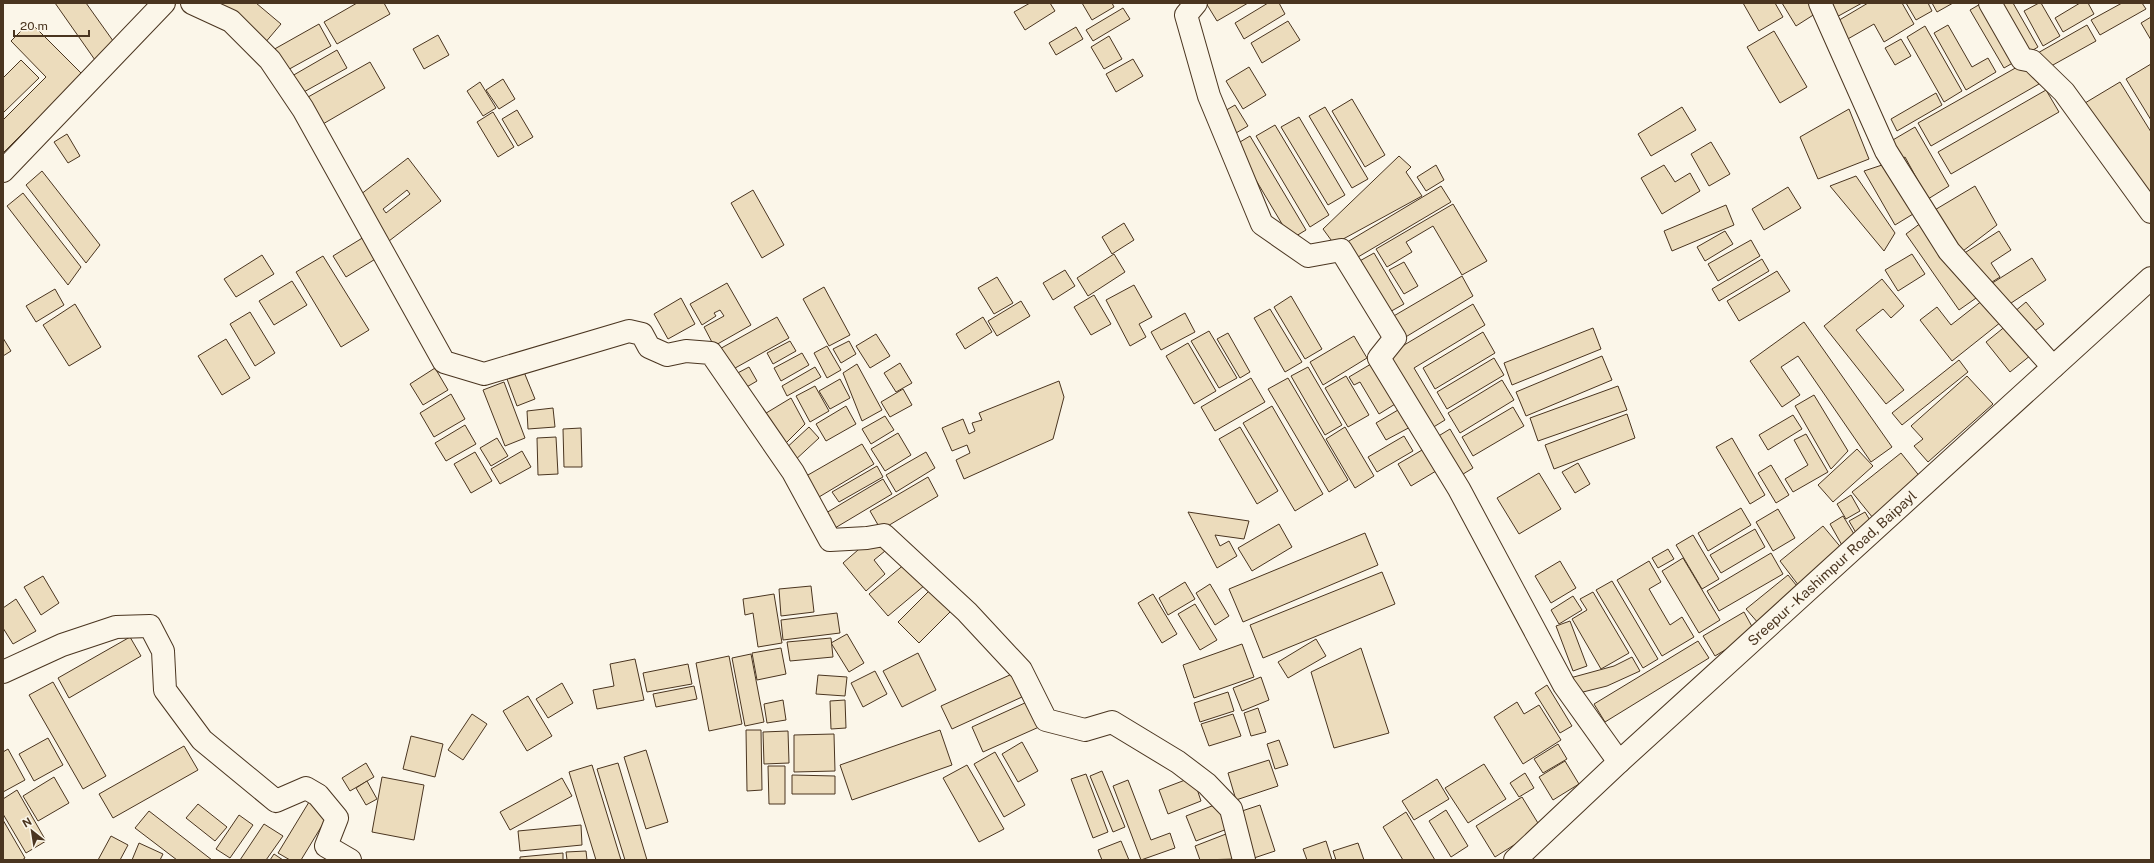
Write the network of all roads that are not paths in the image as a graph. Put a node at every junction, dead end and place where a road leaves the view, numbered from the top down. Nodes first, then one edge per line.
1 (164, 3) edge
2 (192, 3) edge
3 (1196, 3) edge
4 (1820, 3) edge
5 (1990, 3) edge
6 (3, 171) edge
7 (2151, 212) edge
8 (2151, 278) edge
9 (2053, 367) junction
10 (3, 672) edge
11 (1619, 762) junction
12 (350, 860) edge
13 (1244, 860) edge
14 (1515, 860) edge

1 - 6 street
2 - 13 street
3 - 11 street
4 - 9 street
5 - 7 street
8 - 9 street, Sreepur - Kashimpur Road, Baipayl
9 - 11 street, Sreepur - Kashimpur Road, Baipayl
10 - 12 street
11 - 14 street, Sreepur - Kashimpur Road, Baipayl

